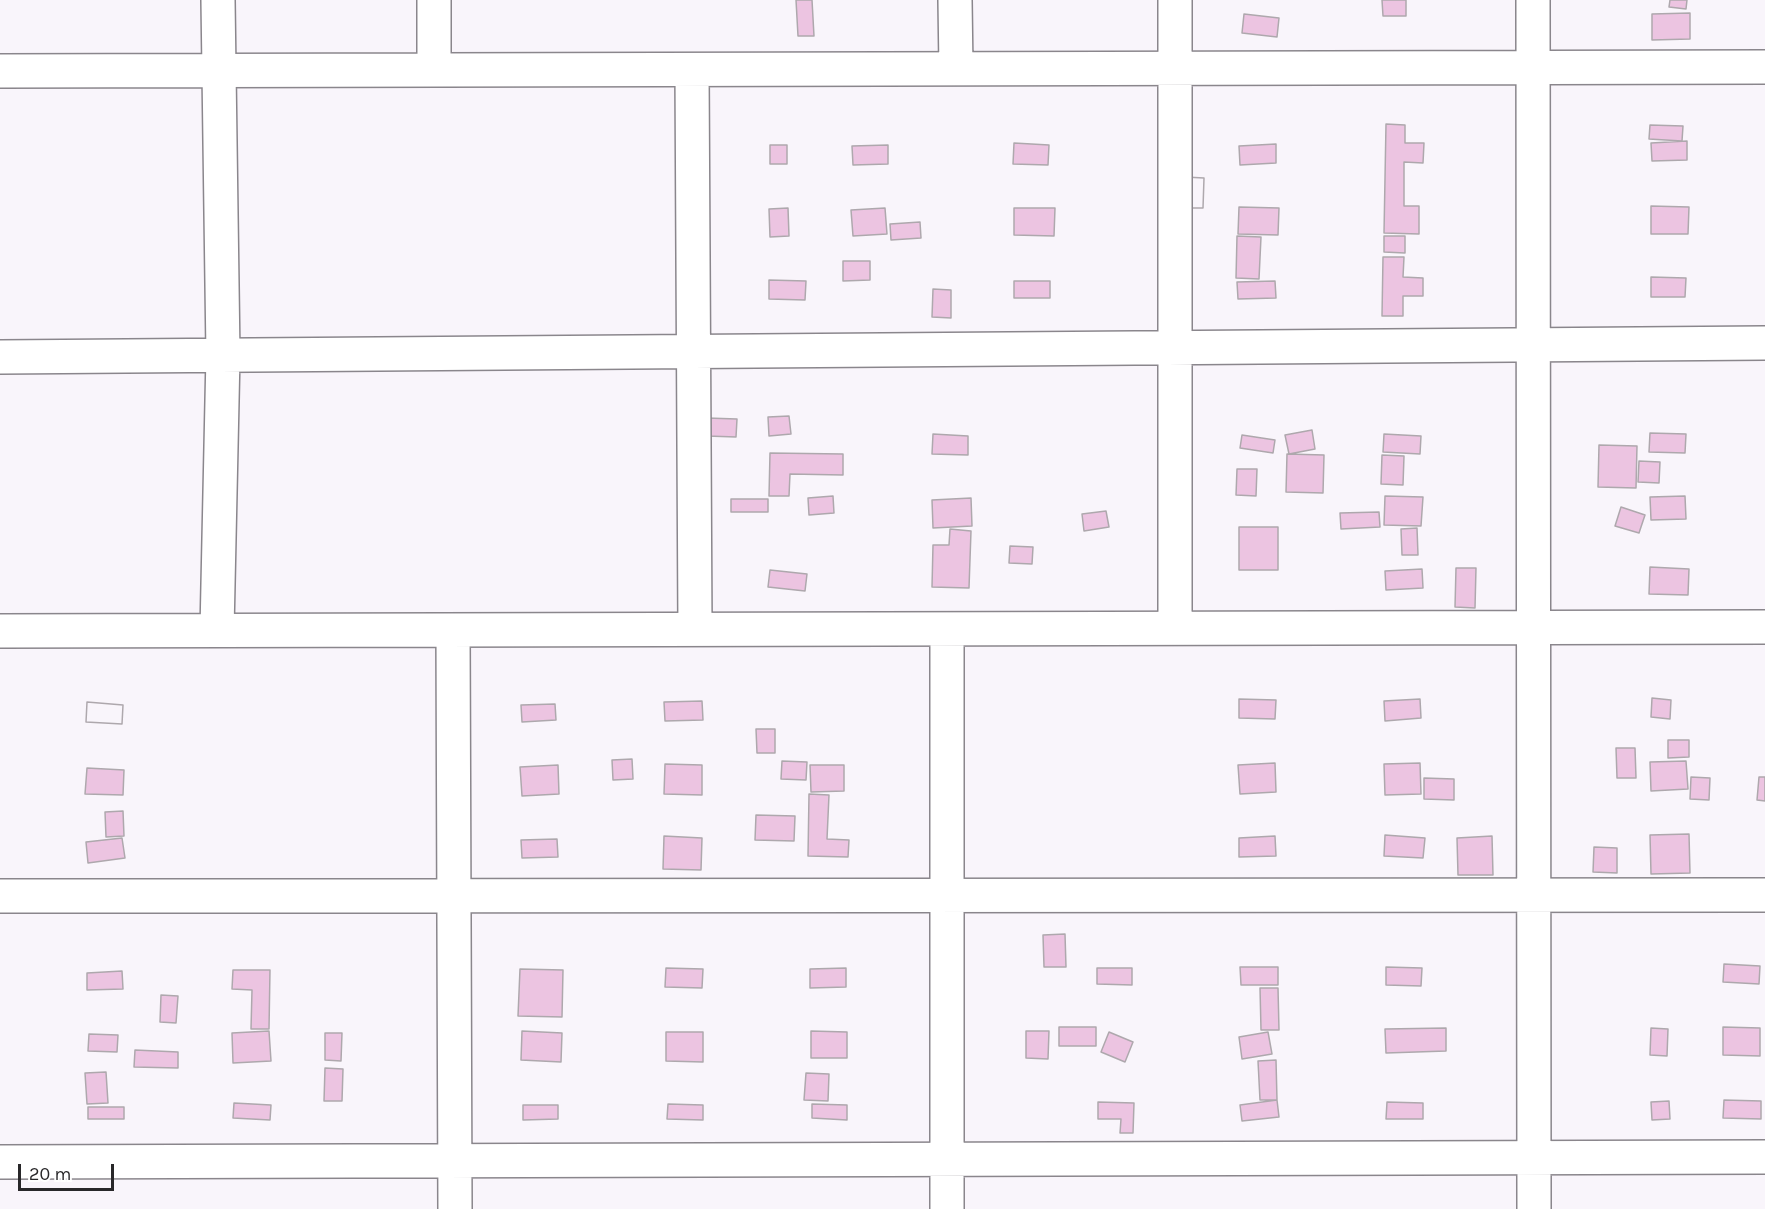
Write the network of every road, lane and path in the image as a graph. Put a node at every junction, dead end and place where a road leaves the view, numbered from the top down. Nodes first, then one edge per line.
1 (218, 0) edge
2 (434, 0) edge
3 (955, 0) edge
4 (1175, 0) edge
5 (1533, 0) edge
6 (1765, 67) edge
7 (1533, 68) junction
8 (956, 69) junction
9 (1175, 69) junction
10 (434, 70) junction
11 (692, 70) junction
12 (0, 71) edge
13 (219, 71) junction
14 (1765, 343) edge
15 (1533, 345) junction
16 (1175, 348) junction
17 (693, 352) junction
18 (223, 355) junction
19 (0, 357) edge
20 (1765, 627) edge
21 (1175, 628) junction
22 (1534, 628) junction
23 (695, 629) junction
24 (947, 629) junction
25 (217, 630) junction
26 (453, 630) junction
27 (0, 631) edge
28 (1534, 895) junction
29 (1765, 895) edge
30 (0, 896) edge
31 (454, 896) junction
32 (947, 896) junction
33 (1765, 1157) edge
34 (1534, 1158) junction
35 (947, 1160) junction
36 (455, 1161) junction
37 (0, 1162) edge
38 (455, 1209) edge
39 (947, 1209) edge
40 (1534, 1209) edge

1 - 13 street
2 - 10 street
3 - 8 street
4 - 9 street
5 - 7 street
6 - 7 street
7 - 9 street
7 - 15 street
8 - 9 street
8 - 11 street
9 - 16 street
10 - 11 street
10 - 13 street
11 - 17 street
12 - 13 street
13 - 18 street
14 - 15 street
15 - 16 street
15 - 22 street
16 - 17 street
16 - 21 street
17 - 18 street
17 - 23 street
18 - 19 street
18 - 25 street
20 - 22 street
21 - 22 street
21 - 24 street
22 - 28 street
23 - 24 street
23 - 26 street
24 - 32 street
25 - 26 street
25 - 27 street
26 - 31 street
28 - 29 street
28 - 32 street
28 - 34 street
30 - 31 street
31 - 32 street
31 - 36 street
32 - 35 street
33 - 34 street
34 - 35 street
34 - 40 street
35 - 36 street
35 - 39 street
36 - 37 street
36 - 38 street

